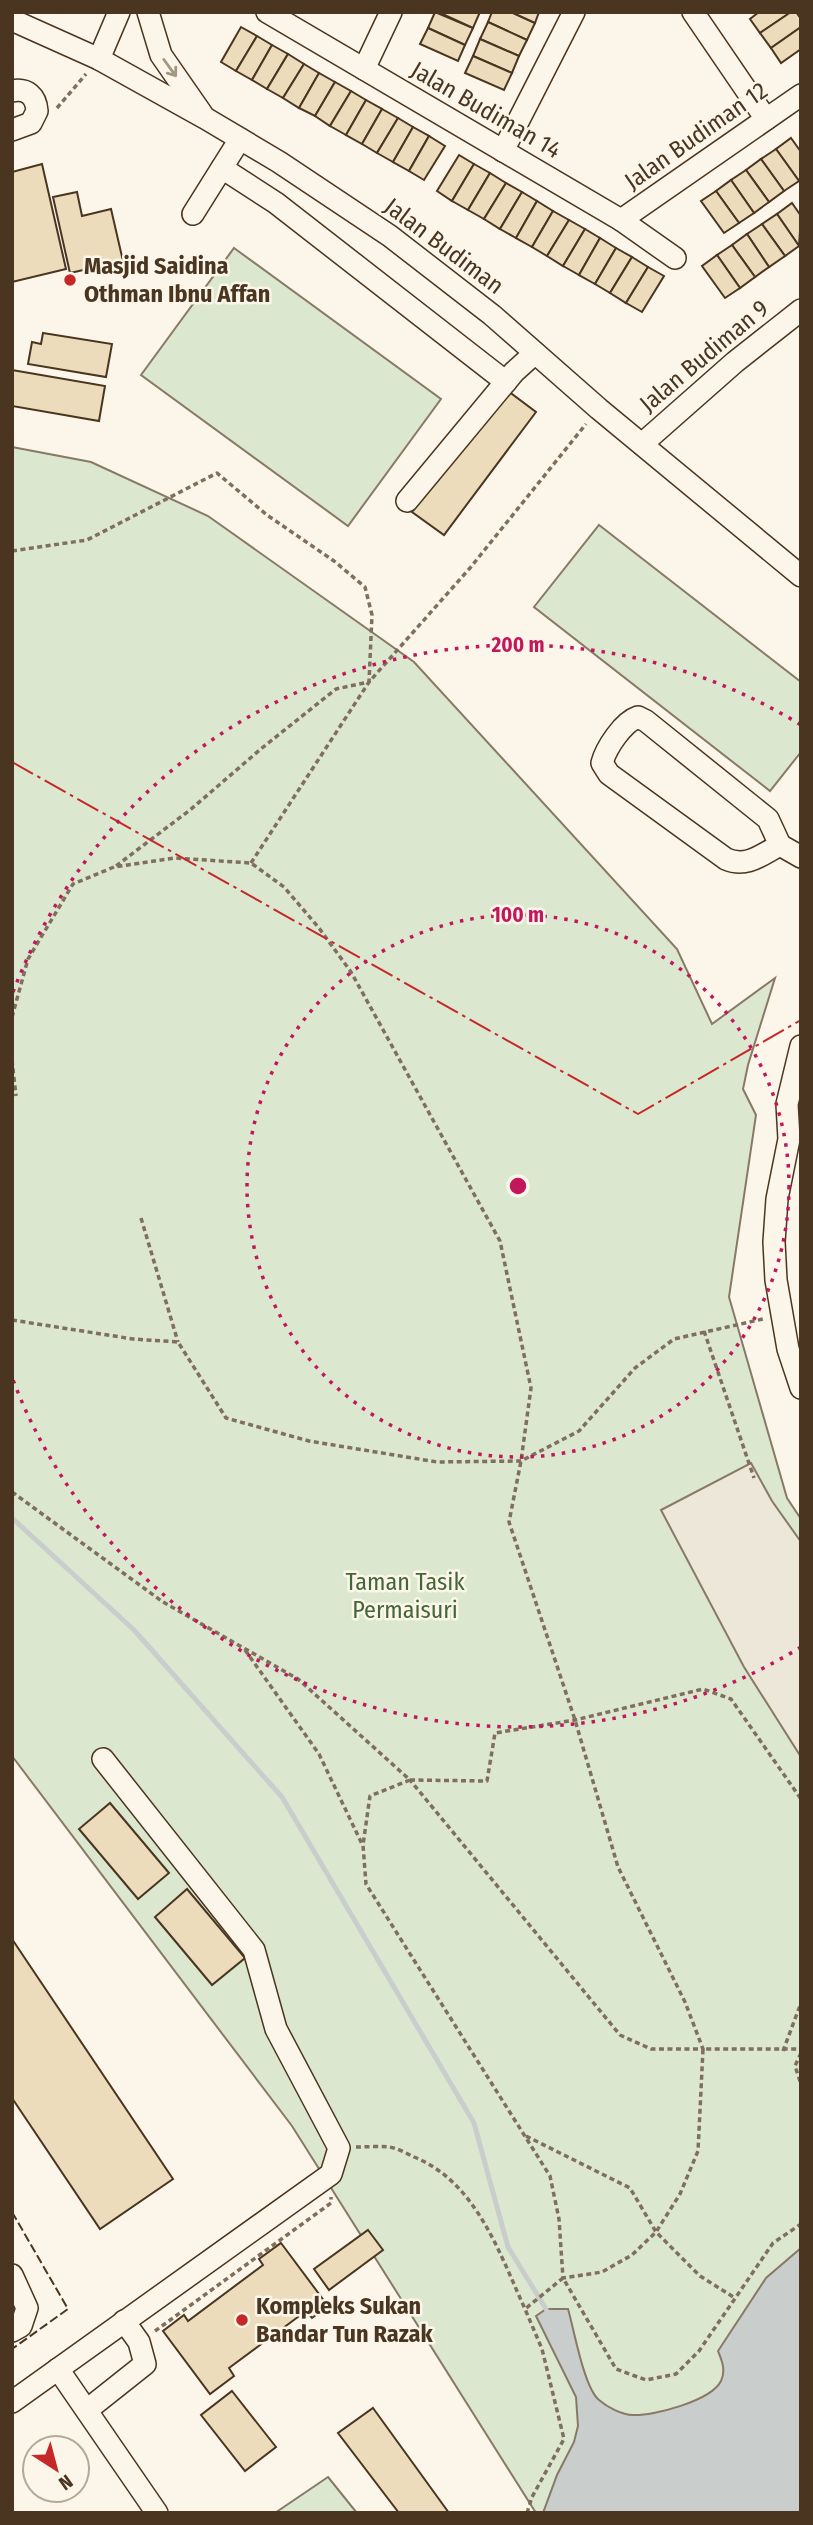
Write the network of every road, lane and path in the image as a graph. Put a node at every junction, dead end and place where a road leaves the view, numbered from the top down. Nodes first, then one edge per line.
1 (119, 12) edge
2 (148, 12) edge
3 (267, 12) edge
4 (391, 12) edge
5 (574, 12) edge
6 (693, 12) edge
7 (12, 20) edge
8 (99, 59) junction
9 (364, 69) junction
10 (15, 88) edge
11 (801, 95) edge
12 (36, 117) junction
13 (205, 118) junction
14 (766, 119) junction
15 (12, 130) edge
16 (240, 139) junction
17 (503, 151) junction
18 (222, 168) junction
19 (193, 214) dead end
20 (621, 220) junction
21 (675, 258) dead end
22 (801, 310) edge
23 (535, 353) junction
24 (506, 382) junction
25 (598, 409) junction
26 (642, 444) junction
27 (407, 501) dead end
28 (12, 551) edge
29 (801, 576) edge
30 (369, 682) junction
31 (780, 845) junction
32 (801, 858) edge
33 (251, 863) junction
34 (114, 867) junction
35 (12, 1017) edge
36 (801, 1046) edge
37 (12, 1060) edge
38 (16, 1096) dead end
39 (801, 1115) edge
40 (789, 1139) junction
41 (141, 1218) dead end
42 (782, 1315) junction
43 (12, 1320) edge
44 (704, 1331) junction
45 (178, 1342) junction
46 (801, 1388) edge
47 (521, 1461) junction
48 (754, 1478) dead end
49 (12, 1492) edge
50 (244, 1649) junction
51 (575, 1720) junction
52 (103, 1759) dead end
53 (410, 1780) junction
54 (801, 1799) edge
55 (363, 1845) junction
56 (801, 2003) edge
57 (703, 2049) junction
58 (783, 2050) junction
59 (801, 2051) edge
60 (801, 2084) edge
61 (524, 2135) junction
62 (339, 2148) junction
63 (331, 2174) junction
64 (801, 2224) edge
65 (656, 2232) junction
66 (13, 2277) edge
67 (563, 2278) junction
68 (735, 2298) junction
69 (525, 2309) junction
70 (124, 2321) junction
71 (12, 2331) edge
72 (139, 2342) junction
73 (58, 2369) junction
74 (12, 2402) edge
75 (87, 2410) junction
76 (157, 2513) edge
77 (527, 2513) edge

1 - 8 street
2 -> 13 street
3 - 9 street, Jalan Budiman 14
4 - 9 street
5 - 17 street
6 - 14 street
7 - 8 street, Jalan Budiman
8 - 12 path
8 - 13 street, Jalan Budiman
9 - 17 street, Jalan Budiman 14
10 - 12 street
11 - 14 street, Jalan Budiman 12
12 - 15 street
13 - 16 street, Jalan Budiman
14 - 20 street, Jalan Budiman 12
16 - 18 street
16 - 23 street, Jalan Budiman
17 - 20 street, Jalan Budiman 14
18 - 19 street
18 - 24 street
20 - 21 street, Jalan Budiman 14
22 - 26 street, Jalan Budiman 9
23 - 24 street
23 - 25 street, Jalan Budiman
24 - 27 street
25 - 26 street, Jalan Budiman
25 - 30 path
26 - 29 street, Jalan Budiman
28 - 30 path
30 - 33 path
30 - 34 path
31 - 31 street
31 - 32 street
33 - 34 path
33 - 47 path
34 - 35 path
36 - 40 street
37 - 38 path
39 - 40 street
40 - 42 street
41 - 45 path
42 - 44 path
42 - 46 street
43 - 45 path
44 - 47 path
44 - 48 path
45 - 47 path
47 - 51 path
49 - 50 path
50 - 53 path
50 - 55 path
51 - 53 path
51 - 54 path
51 - 57 path
52 - 62 street
53 - 55 path
53 - 57 path
55 - 61 path
56 - 58 path
57 - 58 path
57 - 65 path
58 - 59 path
59 - 60 path
61 - 65 path
61 - 67 path
62 - 63 street
62 - 69 path
63 - 70 street
63 - 72 path
64 - 68 path
65 - 67 path
65 - 68 path
66 - 71 street
67 - 68 path
67 - 69 path
69 - 77 path
70 - 72 street
70 - 73 street
72 - 75 street
73 - 74 street
73 - 75 street
75 - 76 street

